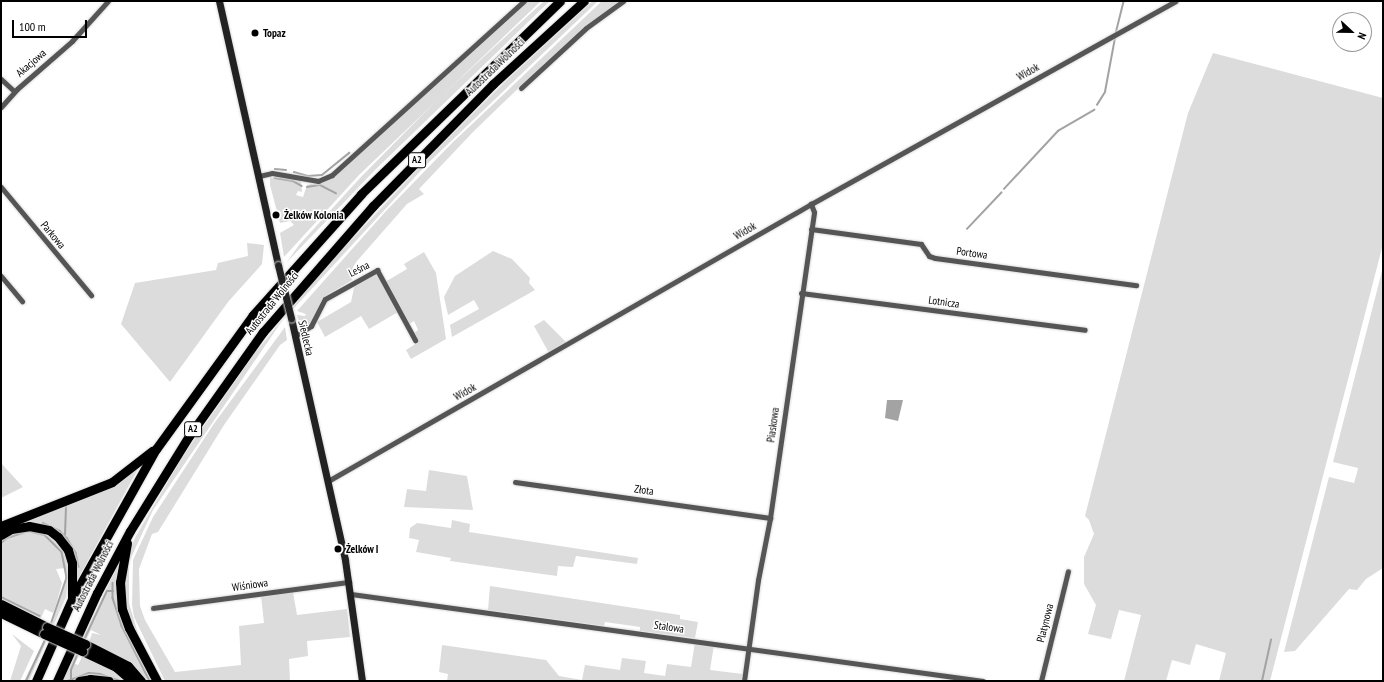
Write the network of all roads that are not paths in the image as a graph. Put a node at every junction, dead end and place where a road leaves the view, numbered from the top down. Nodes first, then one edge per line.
1 (108, 1) edge
2 (220, 1) edge
3 (524, 1) edge
4 (560, 1) edge
5 (584, 1) edge
6 (623, 1) edge
7 (1175, 1) edge
8 (1, 79) edge
9 (521, 88) dead end
10 (14, 92) junction
11 (1, 107) edge
12 (259, 176) junction
13 (1, 187) edge
14 (811, 204) junction
15 (811, 229) junction
16 (1, 276) edge
17 (1136, 285) dead end
18 (801, 293) junction
19 (91, 295) dead end
20 (22, 301) dead end
21 (1085, 330) dead end
22 (295, 336) junction
23 (415, 340) dead end
24 (156, 448) junction
25 (328, 481) junction
26 (515, 482) dead end
27 (770, 518) junction
28 (1, 526) edge
29 (130, 532) junction
30 (1, 535) edge
31 (1068, 571) dead end
32 (349, 582) junction
33 (351, 594) junction
34 (72, 599) junction
35 (1, 604) edge
36 (153, 608) dead end
37 (1, 613) edge
38 (45, 630) junction
39 (84, 647) junction
40 (748, 648) junction
41 (36, 681) edge
42 (57, 681) edge
43 (79, 681) edge
44 (109, 681) edge
45 (132, 681) edge
46 (141, 681) edge
47 (157, 681) edge
48 (362, 681) edge
49 (744, 681) edge
50 (983, 681) edge
51 (1041, 681) edge

1 - 10 street, Akacjowa
2 - 12 main road, Siedlecka
3 - 12 street
4 - 24 highway, Autostrada Wolności / A2
5 - 29 highway, Autostrada Wolności / A2
6 - 9 street
7 - 14 street, Widok
8 - 10 street
10 - 11 street, Akacjowa
12 - 22 main road, Siedlecka, bridge
13 - 19 street, Parkowa
14 - 15 street, Piaskowa
14 - 25 street, Widok
15 - 17 street, Portowa
15 - 18 street, Piaskowa
16 - 20 street
18 - 21 street, Lotnicza
18 - 27 street, Piaskowa
22 - 23 street, Leśna
22 - 25 main road, Siedlecka
24 - 28 highway
24 - 34 highway, Autostrada Wolności / A2
25 - 32 main road, Siedlecka
26 - 27 street, Złota
27 - 40 street, Piaskowa
29 - 42 highway, Autostrada Wolności / A2
29 - 47 highway
30 - 34 highway
31 - 51 street, Platynowa
32 - 33 main road, Siedlecka
32 - 36 street, Wiśniowa
33 - 40 street, Stalowa
33 - 48 main road, Siedlecka
34 - 41 highway, Autostrada Wolności / A2
35 - 38 highway
37 - 38 highway
38 - 39 highway, bridge
39 - 45 highway
39 - 46 highway
40 - 49 street, Piaskowa
40 - 50 street, Stalowa
43 - 44 highway

